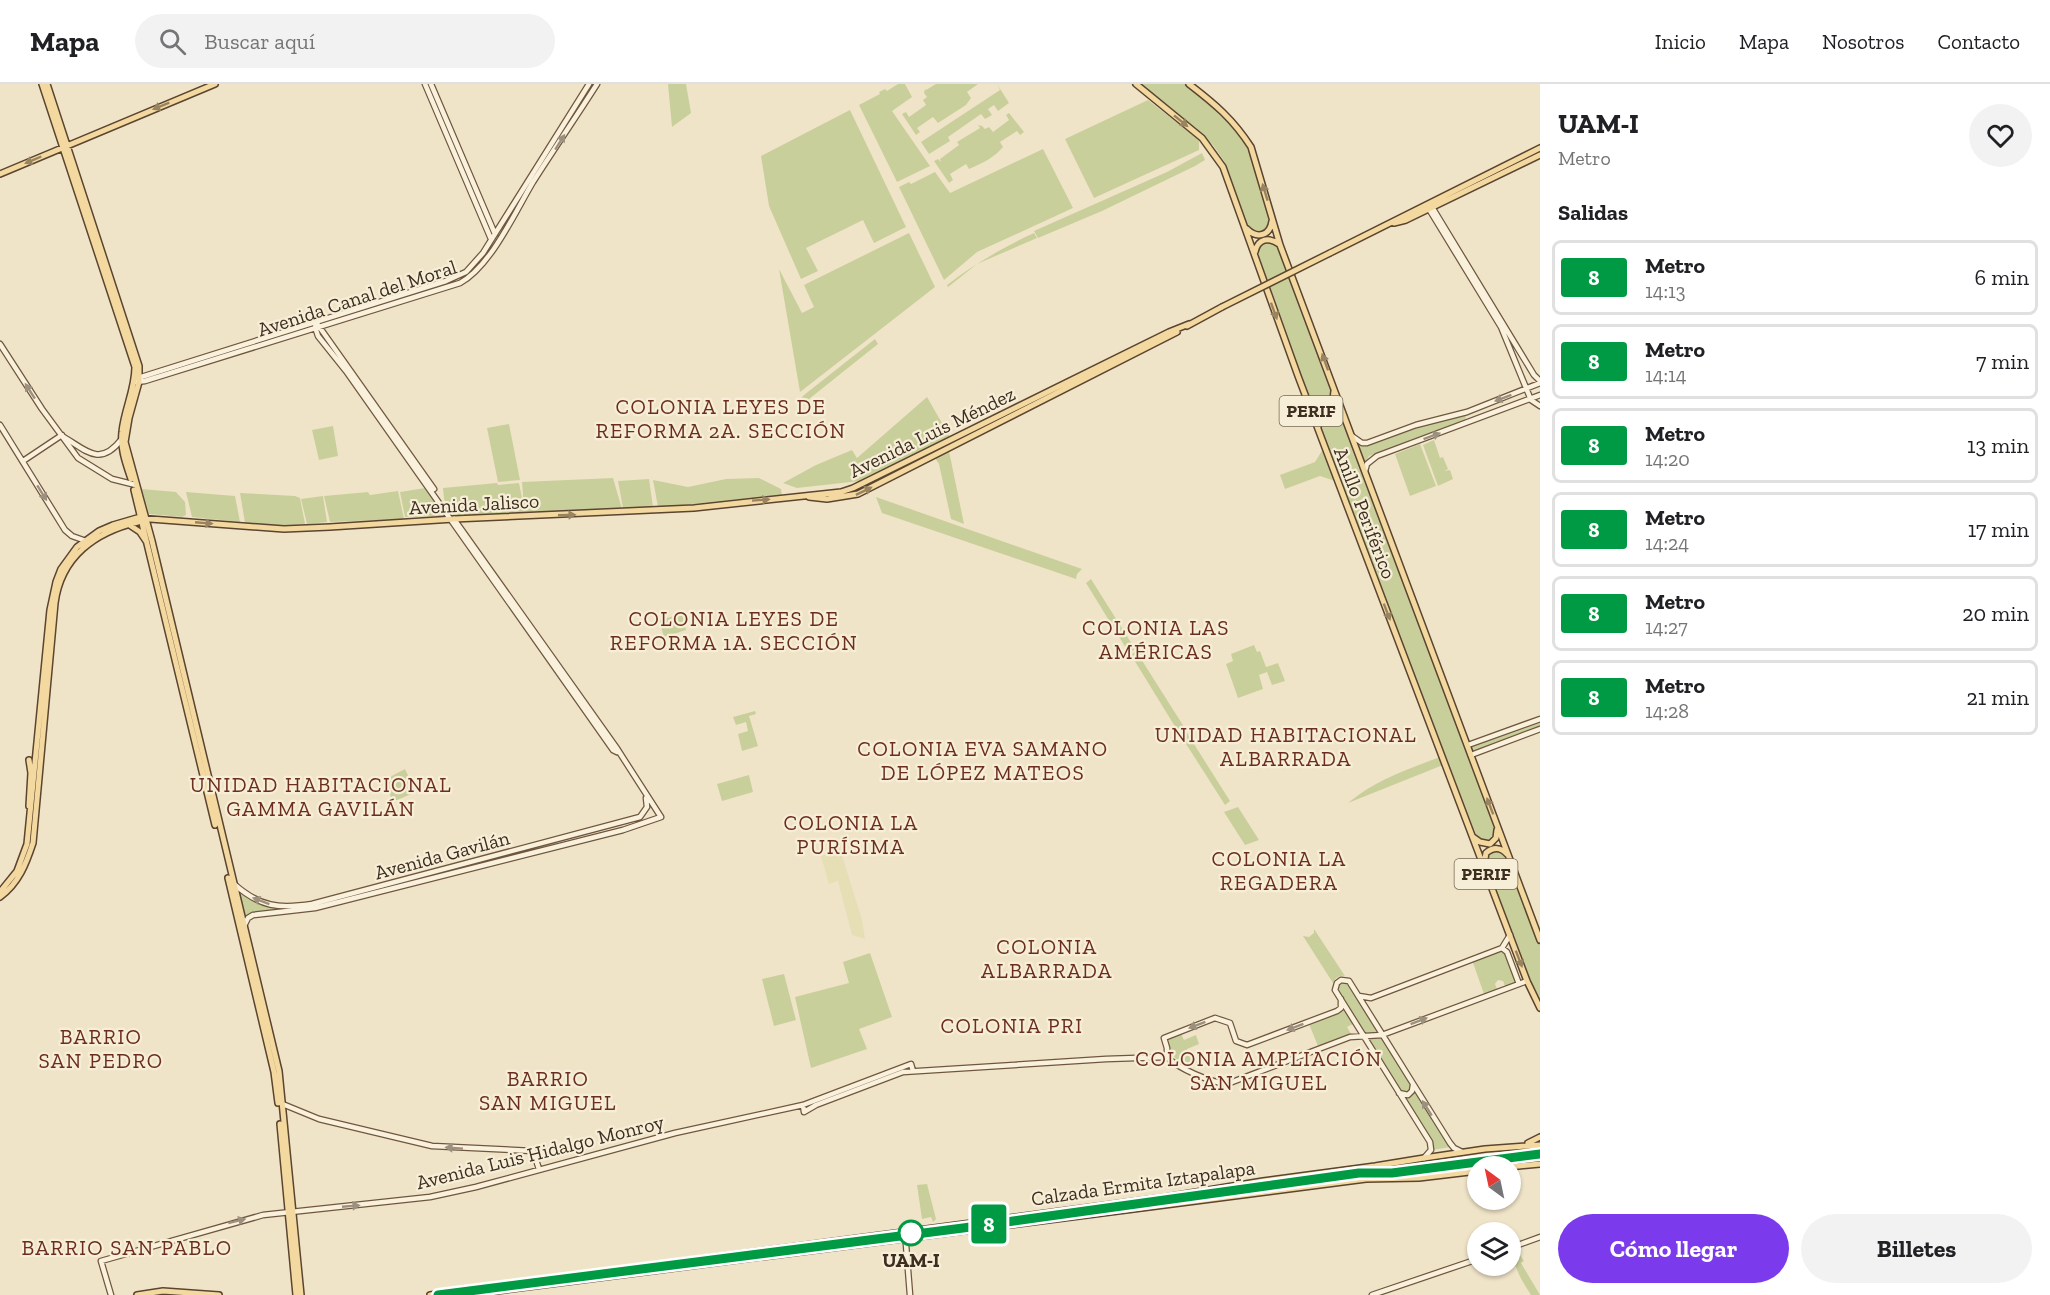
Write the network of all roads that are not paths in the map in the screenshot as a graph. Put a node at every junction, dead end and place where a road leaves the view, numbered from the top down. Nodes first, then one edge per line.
1 (42, 84) edge
2 (47, 84) edge
3 (215, 84) edge
4 (425, 84) edge
5 (431, 84) edge
6 (589, 84) edge
7 (597, 84) edge
8 (1136, 84) edge
9 (1189, 84) edge
10 (432, 92) junction
11 (446, 126) junction
12 (64, 146) junction
13 (1540, 148) edge
14 (1540, 155) edge
15 (0, 174) edge
16 (1430, 208) junction
17 (1272, 217) junction
18 (1387, 225) junction
19 (1246, 228) junction
20 (495, 234) junction
21 (491, 239) junction
22 (497, 241) junction
23 (1280, 245) junction
24 (1254, 254) junction
25 (1190, 324) junction
26 (316, 326) junction
27 (0, 344) edge
28 (1534, 375) junction
29 (137, 380) junction
30 (1524, 382) junction
31 (1540, 382) edge
32 (1334, 389) junction
33 (1526, 389) junction
34 (1540, 395) edge
35 (1307, 400) junction
36 (1531, 400) junction
37 (1540, 406) edge
38 (129, 410) junction
39 (1467, 412) junction
40 (1345, 417) junction
41 (1471, 422) junction
42 (0, 425) edge
43 (1318, 430) junction
44 (1351, 435) junction
45 (63, 438) junction
46 (121, 440) junction
47 (23, 462) junction
48 (1365, 471) junction
49 (135, 485) junction
50 (434, 489) dead end
51 (807, 497) junction
52 (144, 519) junction
53 (452, 519) junction
54 (128, 524) junction
55 (87, 541) junction
56 (148, 544) junction
57 (168, 621) junction
58 (1540, 719) edge
59 (1513, 728) junction
60 (1540, 729) edge
61 (1504, 731) junction
62 (1518, 738) junction
63 (1507, 742) junction
64 (1468, 746) junction
65 (1471, 756) junction
66 (29, 760) dead end
67 (646, 796) junction
68 (32, 821) junction
69 (1497, 825) junction
70 (1472, 836) junction
71 (1512, 864) junction
72 (1485, 871) junction
73 (232, 887) junction
74 (0, 892) edge
75 (0, 897) edge
76 (302, 908) junction
77 (284, 910) junction
78 (242, 919) junction
79 (1510, 935) junction
80 (1540, 940) edge
81 (1502, 948) junction
82 (1527, 981) junction
83 (1519, 984) junction
84 (1358, 996) junction
85 (1341, 999) junction
86 (1539, 1008) edge
87 (1382, 1035) junction
88 (1364, 1037) junction
89 (1167, 1057) junction
90 (913, 1071) junction
91 (1412, 1084) junction
92 (1399, 1092) junction
93 (280, 1103) junction
94 (802, 1105) junction
95 (1540, 1137) edge
96 (1540, 1144) edge
97 (1519, 1145) junction
98 (1463, 1152) junction
99 (1424, 1158) junction
100 (1540, 1164) edge
101 (1521, 1166) edge
102 (540, 1169) junction
103 (1467, 1172) edge
104 (1152, 1199) junction
105 (1153, 1207) junction
106 (290, 1210) junction
107 (906, 1235) junction
108 (1540, 1237) edge
109 (1521, 1244) edge
110 (1467, 1263) edge
111 (297, 1276) junction
112 (111, 1295) edge
113 (137, 1295) edge
114 (219, 1295) edge
115 (296, 1295) edge
116 (301, 1295) edge
117 (430, 1295) edge
118 (466, 1295) edge
119 (910, 1295) edge
120 (1372, 1295) edge

1 - 12 main road
2 - 12 main road
3 -> 12 main road
4 - 10 street
5 - 10 street
6 - 20 street, Avenida Canal del Moral
22 -> 7 street, Avenida Canal del Moral
8 -> 19 main road, Anillo Periférico / PERIF
17 -> 9 main road, PERIF
10 - 11 street
11 - 20 street
11 - 21 street
12 -> 15 main road
12 - 29 main road
13 - 18 main road, Avenida Luis Méndez
14 - 16 main road, Avenida Luis Méndez
16 - 18 main road, Avenida Luis Méndez
16 - 28 street
16 - 30 street
17 - 19 main road
17 - 23 main road, PERIF
18 - 25 main road, Avenida Luis Méndez, bridge
19 - 24 main road, Anillo Periférico / PERIF
20 - 21 street, Avenida Canal del Moral
20 - 22 street
21 - 22 street
21 - 26 street, Avenida Canal del Moral
22 - 26 street, Avenida Canal del Moral
23 - 24 main road
32 -> 23 main road, Anillo Periférico / PERIF
24 -> 35 main road, Anillo Periférico / PERIF
25 - 51 main road, Avenida Luis Méndez
51 -> 25 main road, Avenida Luis Méndez
26 - 29 street, Avenida Canal del Moral
26 - 50 street
26 - 53 street
45 -> 27 street
28 - 30 street
28 - 31 street
29 - 38 main road
30 - 33 street
31 - 33 street
32 - 35 main road
32 - 40 main road, Anillo Periférico / PERIF
33 - 36 street
33 -> 39 street
34 - 36 street
35 - 43 main road, Anillo Periférico / PERIF
36 - 37 street
36 - 41 street
38 - 46 main road
38 - 49 main road
39 - 41 street
39 - 44 street
40 - 43 main road
40 - 44 main road, PERIF
48 -> 41 street
42 - 47 street
43 -> 70 main road, Anillo Periférico / PERIF
44 - 48 main road, PERIF
45 - 46 street
45 - 47 street
45 - 49 street
46 - 49 main road
47 -> 55 street
48 - 64 main road, Anillo Periférico / PERIF
49 - 52 main road
53 -> 51 main road, Avenida Jalisco
52 -> 53 main road, Avenida Jalisco
52 - 54 main road
52 - 55 main road
52 - 56 main road
52 - 57 main road
53 - 67 street
54 - 55 main road
54 - 56 main road
55 - 68 main road
56 - 57 main road
57 - 73 main road
58 - 59 street
59 - 61 street
59 - 62 street
60 - 62 street
61 - 63 street
61 - 64 street
62 - 63 street
63 - 65 street
64 - 65 main road, Anillo Periférico / PERIF
69 -> 65 main road, Anillo Periférico / PERIF
66 - 68 main road
67 - 76 street, Avenida Gavilán
67 - 76 street, Avenida Gavilán
68 - 74 main road
68 - 75 main road
69 - 70 main road
69 - 71 main road, Anillo Periférico / PERIF
70 - 72 main road, Anillo Periférico / PERIF
71 - 72 main road
71 - 80 main road, Anillo Periférico / PERIF
72 - 79 main road, Anillo Periférico / PERIF
77 -> 73 street, Avenida Gavilán
73 - 78 main road
76 - 77 street, Avenida Gavilán
77 - 78 street, Avenida Gavilán
78 - 93 main road
78 - 93 main road
79 - 81 street
79 -> 82 main road, Anillo Periférico / PERIF
81 - 83 street
81 - 84 street
82 - 83 street
82 - 86 main road, PERIF
87 -> 83 street
84 - 85 street
84 - 87 street
85 - 88 street
85 -> 89 street
87 - 88 street
87 - 91 street
88 - 89 street
88 - 92 street
89 - 90 street
90 - 94 street, Avenida Luis Hidalgo Monroy
90 - 94 street
91 - 92 street
98 -> 91 street
92 - 99 street
102 -> 93 street
93 - 106 main road
94 - 102 street, Avenida Luis Hidalgo Monroy
95 - 97 main road
96 - 97 main road, Calzada Ermita Iztapalapa
97 - 98 main road, Calzada Ermita Iztapalapa
98 - 99 main road, Calzada Ermita Iztapalapa
99 - 104 main road, Calzada Ermita Iztapalapa
100 - 101 main road
106 -> 102 street, Avenida Luis Hidalgo Monroy
103 - 105 main road, Calzada Ermita Iztapalapa
104 - 105 main road
104 - 107 main road, Calzada Ermita Iztapalapa
105 - 107 main road, Calzada Ermita Iztapalapa
106 - 111 main road
112 -> 106 street, Avenida Luis Hidalgo Monroy
107 - 117 main road, Calzada Ermita Iztapalapa
107 - 118 main road, Calzada Ermita Iztapalapa
107 - 119 street
108 - 109 street
110 - 120 street
111 - 115 main road
111 - 116 main road
113 - 114 main road

